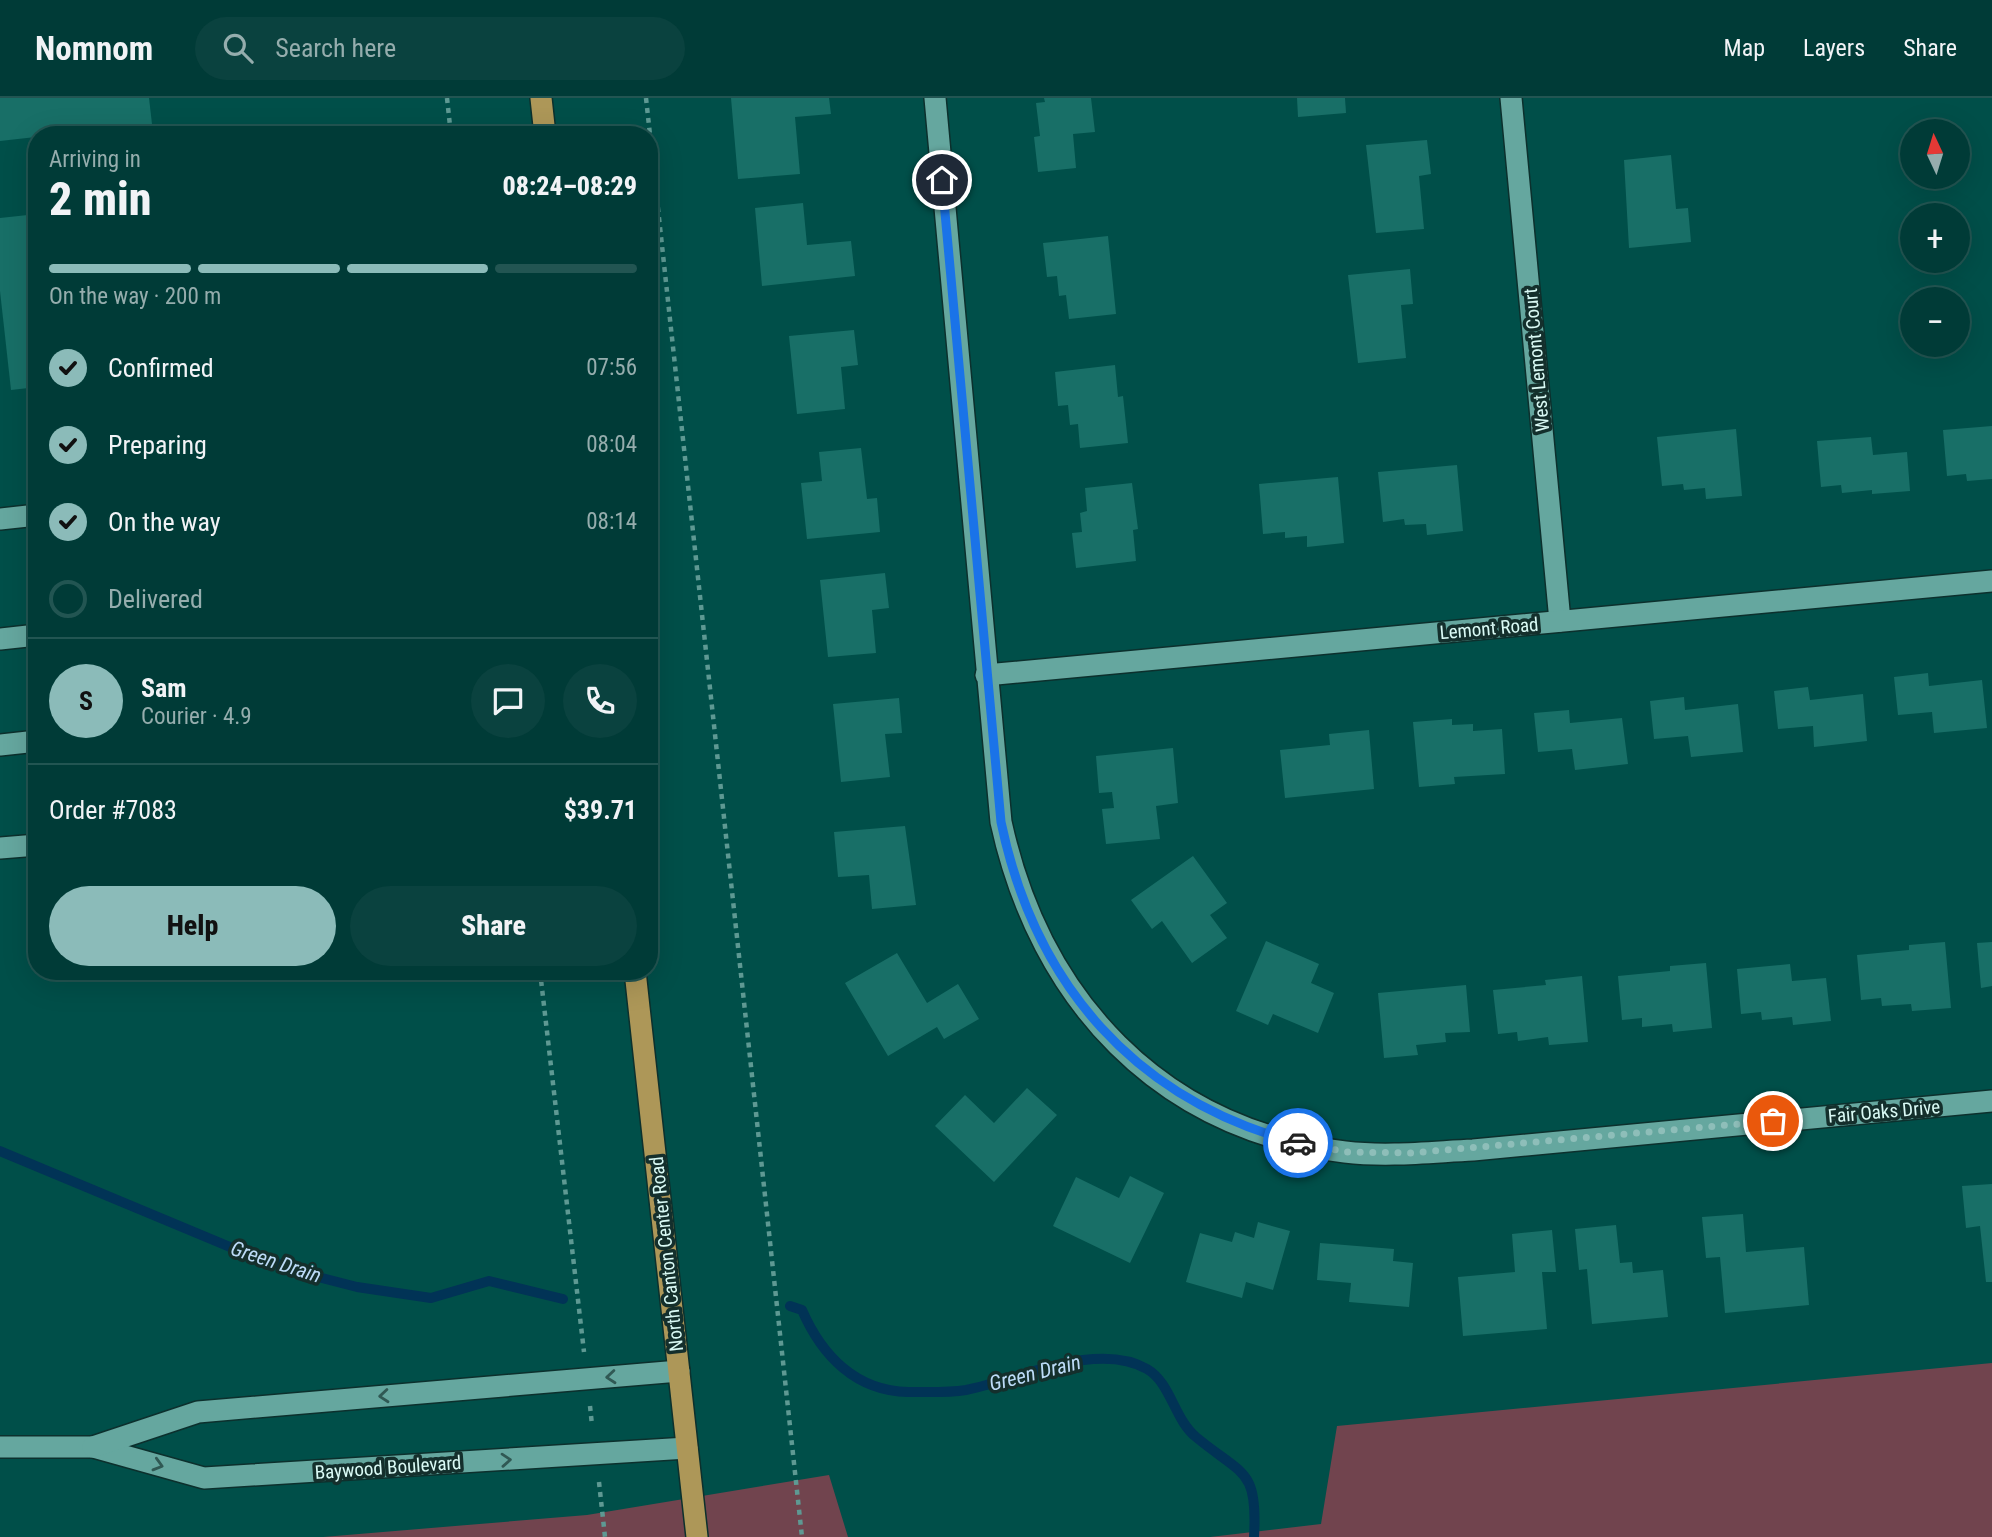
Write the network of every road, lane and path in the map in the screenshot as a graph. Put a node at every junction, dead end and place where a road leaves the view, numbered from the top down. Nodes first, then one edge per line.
1 (447, 98) edge
2 (541, 98) edge
3 (646, 98) edge
4 (935, 98) edge
5 (1511, 98) edge
6 (450, 126) edge
7 (544, 126) edge
8 (649, 126) edge
9 (658, 209) edge
10 (28, 516) edge
11 (0, 519) edge
12 (1992, 581) edge
13 (1560, 621) junction
14 (28, 636) edge
15 (0, 639) edge
16 (986, 675) junction
17 (28, 742) edge
18 (0, 745) edge
19 (28, 846) edge
20 (0, 848) edge
21 (541, 980) edge
22 (636, 980) edge
23 (1992, 1101) edge
24 (678, 1371) junction
25 (588, 1380) junction
26 (0, 1447) edge
27 (93, 1447) junction
28 (687, 1448) junction
29 (596, 1454) junction
30 (605, 1537) edge
31 (697, 1537) edge
32 (802, 1537) edge

1 - 6 path
2 - 7 main road
3 - 8 path
4 - 16 street, Fair Oaks Drive
5 - 13 street, West Lemont Court
9 - 32 path
10 - 11 street
12 - 13 street, Lemont Road
13 - 16 street, Lemont Road
14 - 15 street
16 - 23 street, Fair Oaks Drive
17 - 18 street
19 - 20 street
21 - 25 path
22 - 24 main road, North Canton Center Road
24 -> 25 street, Baywood Boulevard
24 - 28 main road, North Canton Center Road
25 -> 27 street, Baywood Boulevard
25 - 29 path
26 - 27 street, Baywood Boulevard
27 -> 29 street, Baywood Boulevard
28 - 29 street, Baywood Boulevard
28 - 31 main road, North Canton Center Road
29 - 30 path

